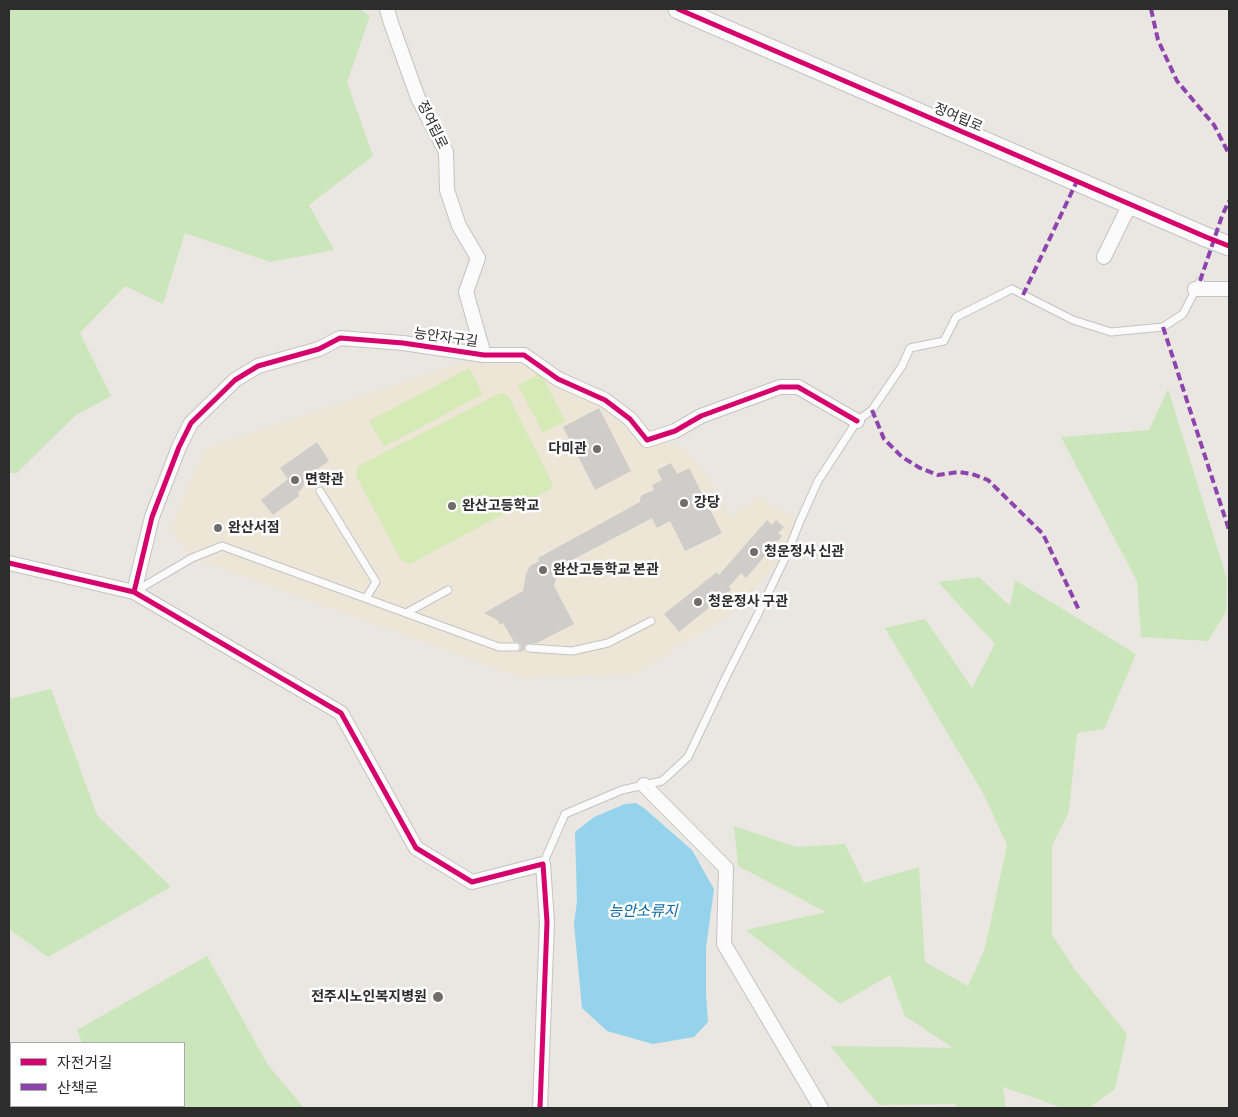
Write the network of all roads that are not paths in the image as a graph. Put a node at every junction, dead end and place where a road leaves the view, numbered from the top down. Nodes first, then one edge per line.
1 (387, 9) edge
2 (678, 9) edge
3 (1130, 204) junction
4 (1229, 246) edge
5 (1104, 257) dead end
6 (1197, 285) joint
7 (1229, 288) edge
8 (484, 355) junction
9 (857, 421) junction
10 (320, 491) dead end
11 (9, 563) edge
12 (448, 590) dead end
13 (134, 592) junction
14 (366, 598) junction
15 (406, 613) junction
16 (651, 621) dead end
17 (516, 647) dead end
18 (528, 648) dead end
19 (644, 785) junction
20 (543, 864) junction
21 (540, 1108) edge
22 (821, 1108) edge

1 - 8 street, 정여립로
2 - 3 street, 정여립로
3 - 4 street, 정여립로
3 - 5 street
6 - 7 street
6 - 9 lane
8 - 9 street, 능안자구길
8 - 13 street, 능안자구길
9 - 19 lane
10 - 14 lane
11 - 13 street
12 - 15 lane
13 - 14 lane
13 - 20 street
14 - 15 lane
15 - 17 lane
16 - 18 lane
19 - 20 lane
19 - 22 street
20 - 21 street

